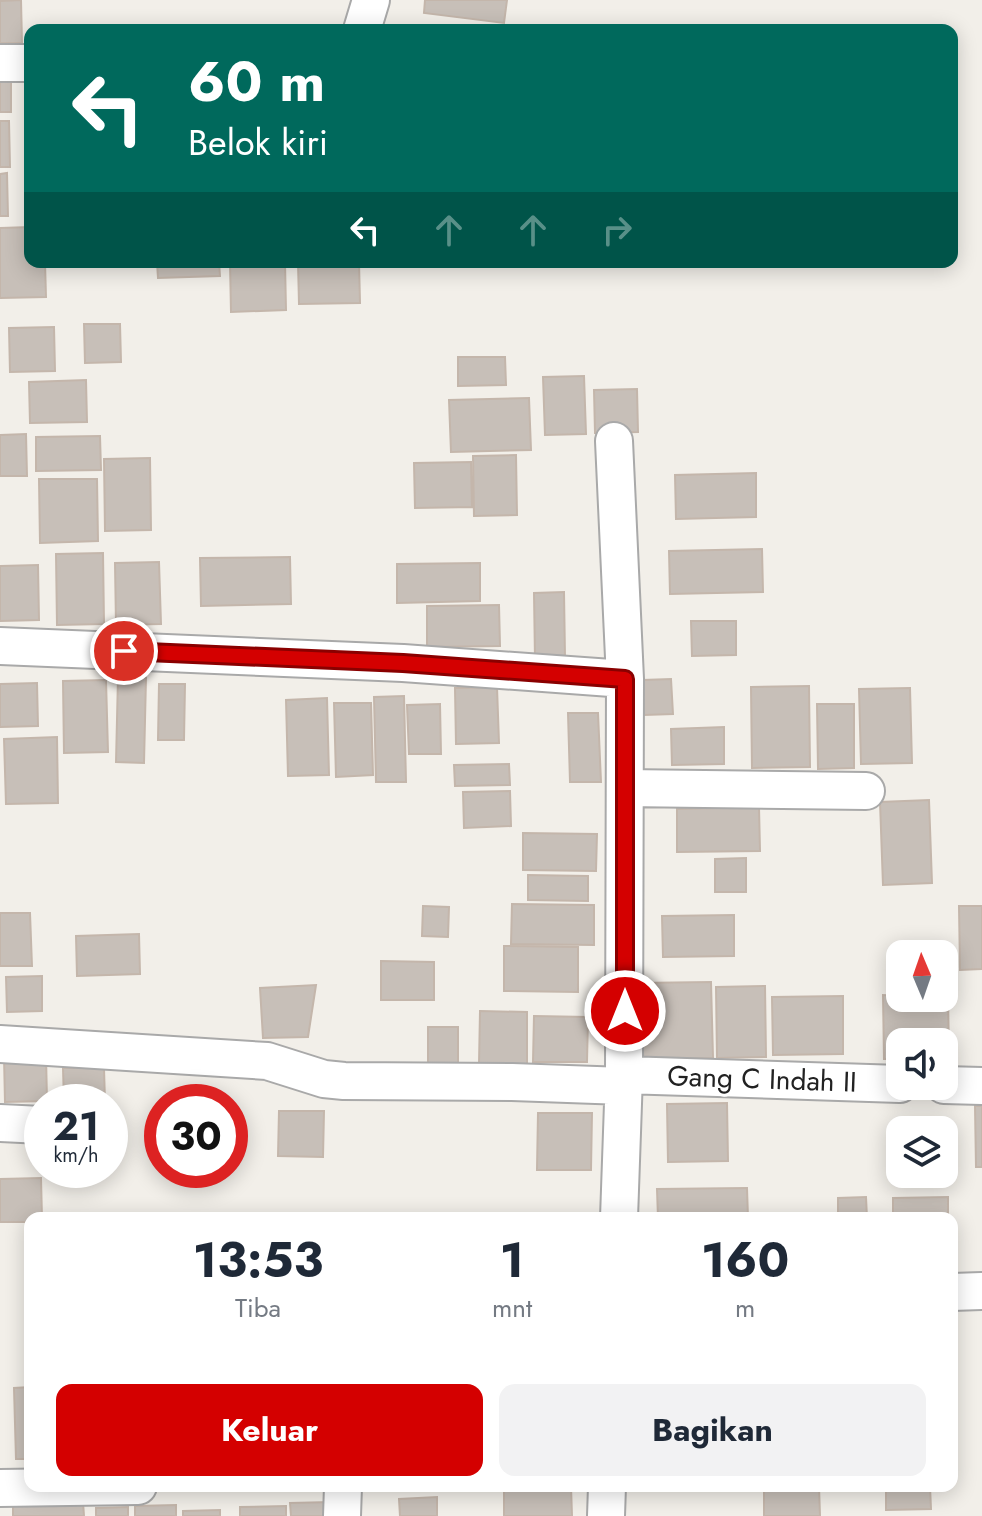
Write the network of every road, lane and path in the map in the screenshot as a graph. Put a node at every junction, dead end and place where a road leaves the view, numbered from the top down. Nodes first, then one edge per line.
1 (371, 0) edge
2 (364, 24) edge
3 (0, 63) edge
4 (24, 63) edge
5 (614, 441) dead end
6 (0, 646) edge
7 (625, 679) junction
8 (625, 788) junction
9 (866, 791) dead end
10 (0, 1044) edge
11 (624, 1080) junction
12 (886, 1084) edge
13 (958, 1085) edge
14 (982, 1086) edge
15 (0, 1123) edge
16 (24, 1124) edge
17 (619, 1212) edge
18 (982, 1291) edge
19 (958, 1292) edge
20 (0, 1488) edge
21 (24, 1488) edge
22 (343, 1492) edge
23 (607, 1492) edge
24 (342, 1516) edge
25 (606, 1516) edge

1 - 2 street
3 - 4 street
5 - 7 street
6 - 7 street
7 - 8 street
8 - 9 street
8 - 11 street
10 - 11 street, Gang C Indah II
11 - 12 street, Gang C Indah II
11 - 17 street
13 - 14 street
15 - 16 street
18 - 19 street
20 - 21 street
22 - 24 street
23 - 25 street

